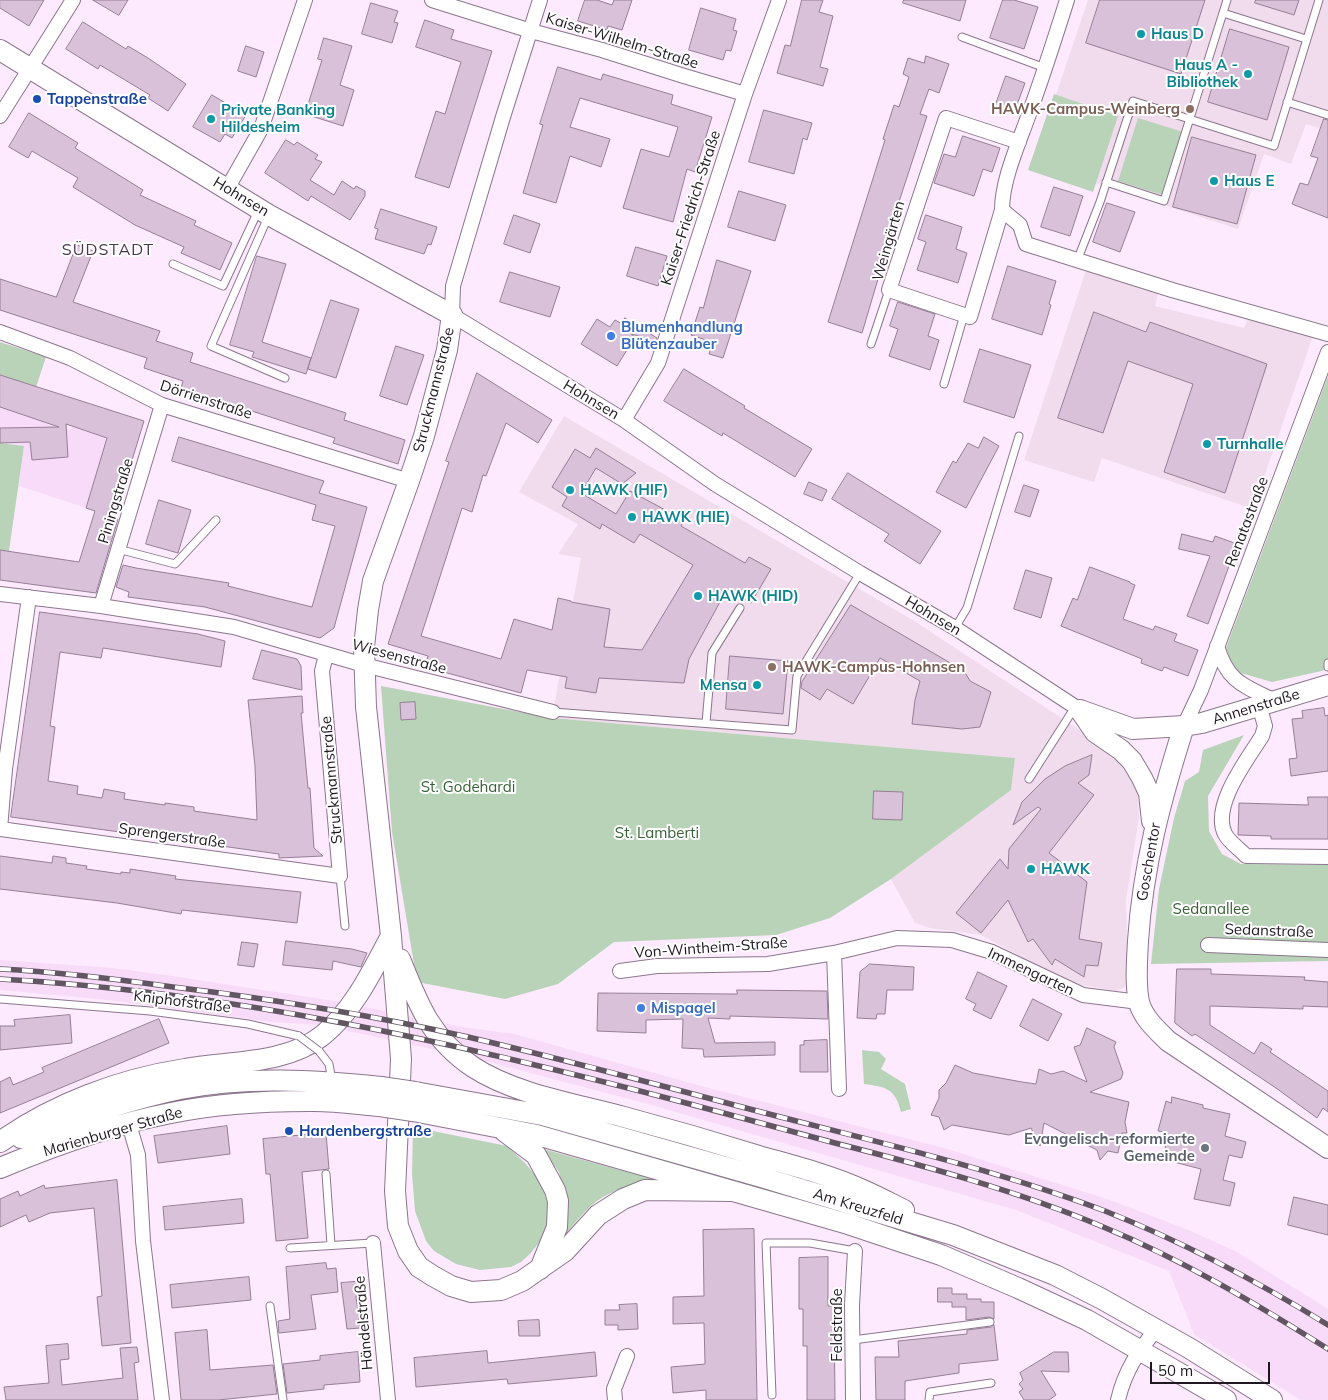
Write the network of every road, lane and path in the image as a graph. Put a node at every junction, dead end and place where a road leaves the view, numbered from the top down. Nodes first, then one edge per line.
1 (73, 0) edge
2 (305, 0) edge
3 (432, 0) edge
4 (540, 0) edge
5 (778, 0) edge
6 (1067, 0) edge
7 (1227, 0) edge
8 (1319, 0) edge
9 (1223, 13) junction
10 (531, 31) junction
11 (962, 37) dead end
12 (1306, 40) junction
13 (0, 50) edge
14 (1045, 68) junction
15 (30, 69) junction
16 (745, 94) junction
17 (1287, 102) junction
18 (1328, 115) edge
19 (0, 116) edge
20 (1190, 118) junction
21 (1019, 142) junction
22 (1106, 182) junction
23 (227, 189) junction
24 (1002, 210) junction
25 (264, 212) junction
26 (1077, 261) junction
27 (173, 264) dead end
28 (889, 290) junction
29 (452, 315) junction
30 (964, 315) junction
31 (0, 332) edge
32 (1328, 334) edge
33 (871, 344) dead end
34 (1328, 352) edge
35 (285, 378) dead end
36 (944, 384) dead end
37 (162, 405) junction
38 (624, 420) junction
39 (1019, 436) dead end
40 (410, 481) junction
41 (216, 520) dead end
42 (118, 549) junction
43 (860, 573) junction
44 (0, 594) edge
45 (29, 597) junction
46 (101, 606) junction
47 (740, 608) dead end
48 (955, 628) junction
49 (1216, 646) junction
50 (326, 654) junction
51 (1328, 663) edge
52 (364, 665) junction
53 (1328, 667) edge
54 (1328, 685) edge
55 (1266, 703) junction
56 (1077, 708) junction
57 (553, 712) joint
58 (706, 723) junction
59 (1184, 726) junction
60 (1029, 778) dead end
61 (0, 829) edge
62 (1153, 831) junction
63 (1328, 857) edge
64 (340, 876) junction
65 (345, 926) dead end
66 (391, 936) junction
67 (1208, 945) dead end
68 (1328, 950) edge
69 (834, 953) junction
70 (620, 971) dead end
71 (0, 999) edge
72 (1139, 1002) junction
73 (332, 1082) junction
74 (839, 1089) dead end
75 (380, 1097) junction
76 (414, 1101) junction
77 (129, 1124) junction
78 (496, 1126) junction
79 (0, 1144) edge
80 (1328, 1148) edge
81 (0, 1168) edge
82 (326, 1174) dead end
83 (733, 1191) junction
84 (953, 1235) junction
85 (373, 1243) joint
86 (331, 1245) junction
87 (290, 1248) dead end
88 (855, 1251) joint
89 (540, 1269) junction
90 (270, 1306) dead end
91 (990, 1322) dead end
92 (1157, 1328) junction
93 (853, 1340) junction
94 (1140, 1350) junction
95 (627, 1356) dead end
96 (991, 1383) dead end
97 (772, 1394) dead end
98 (162, 1400) edge
99 (284, 1400) edge
100 (388, 1400) edge
101 (615, 1400) edge
102 (854, 1400) edge
103 (929, 1400) edge
104 (1118, 1400) edge
105 (1226, 1400) edge
106 (1272, 1400) edge

1 - 15 street
2 - 23 street
3 - 10 street, Kaiser-Wilhelm-Straße
4 - 10 street, Struckmannstraße
5 - 16 street, Kaiser-Friedrich-Straße
6 - 14 street
7 - 9 lane
8 - 12 lane
9 - 12 lane
9 - 20 lane
10 - 16 street, Kaiser-Wilhelm-Straße
10 - 29 street, Struckmannstraße
11 - 14 lane
12 - 17 lane
13 - 15 main road, Hohnsen
14 - 21 street
15 - 19 street
15 - 23 main road, Hohnsen
16 - 38 street, Kaiser-Friedrich-Straße
17 - 18 lane
17 - 20 lane
20 - 22 lane
20 - 22 lane
21 - 24 street
21 - 28 street, Weingärten
22 - 26 lane
23 - 25 main road, Hohnsen
24 - 26 street
24 - 30 street
25 - 27 lane
25 - 29 main road, Hohnsen
25 - 35 lane
26 - 32 street
28 - 30 street, Weingärten
28 - 33 lane
29 - 38 street, Hohnsen
29 - 40 main road, Struckmannstraße
30 - 36 lane
31 - 37 street, Dörrienstraße
34 - 49 street, Renatastraße
37 - 40 street, Dörrienstraße
37 - 42 street, Piningstraße
38 - 43 street, Hohnsen
39 - 48 lane
40 - 52 main road, Struckmannstraße
41 - 42 lane
42 - 46 street, Piningstraße
43 - 48 street, Hohnsen
43 - 58 lane, Wiesenstraße
44 - 45 street, Wiesenstraße
45 - 46 street, Wiesenstraße
45 - 61 street
46 - 50 street, Wiesenstraße
47 - 58 lane
48 - 56 street, Hohnsen
49 - 55 street
49 - 59 street, Renatastraße
50 - 52 street, Wiesenstraße
50 - 64 street, Struckmannstraße
51 - 53 lane
52 - 57 street, Wiesenstraße
52 - 66 main road, Struckmannstraße
54 - 55 main road, Annenstraße
55 - 59 main road, Annenstraße
55 - 63 street
56 - 59 main road, Hohnsen
56 - 60 lane
56 - 62 main road
57 - 58 lane, Wiesenstraße
59 - 62 main road, Goschentor
61 - 64 street, Sprengerstraße
62 - 72 main road, Goschentor
64 - 65 lane
66 - 79 main road
66 - 84 main road
66 - 89 main road
67 - 68 street, Sedanstraße
69 - 70 street, Von-Wintheim-Straße
69 - 72 street, Immengarten
69 - 74 street
71 - 73 lane, Kniphofstraße, bridge
72 - 80 main road
73 - 75 main road, Marienburger Straße
73 - 79 main road, Marienburger Straße
75 - 76 main road, Marienburger Straße, bridge
75 - 77 main road, Marienburger Straße
76 - 78 main road, Marienburger Straße
76 - 84 main road, Am Kreuzfeld
77 - 81 main road, Marienburger Straße
77 - 98 street
78 - 83 main road, Am Kreuzfeld
78 - 89 main road
82 - 86 lane
83 - 89 main road
83 - 94 main road, Am Kreuzfeld
84 - 92 main road, Am Kreuzfeld
85 - 86 lane
85 - 100 street, Händelstraße
86 - 87 lane
88 - 93 street, Feldstraße
88 - 97 lane
90 - 99 lane
91 - 93 lane
92 - 94 street
92 - 106 main road, Am Kreuzfeld
93 - 102 street, Feldstraße
94 - 104 street
94 - 105 main road, Am Kreuzfeld
95 - 101 street
96 - 103 lane

